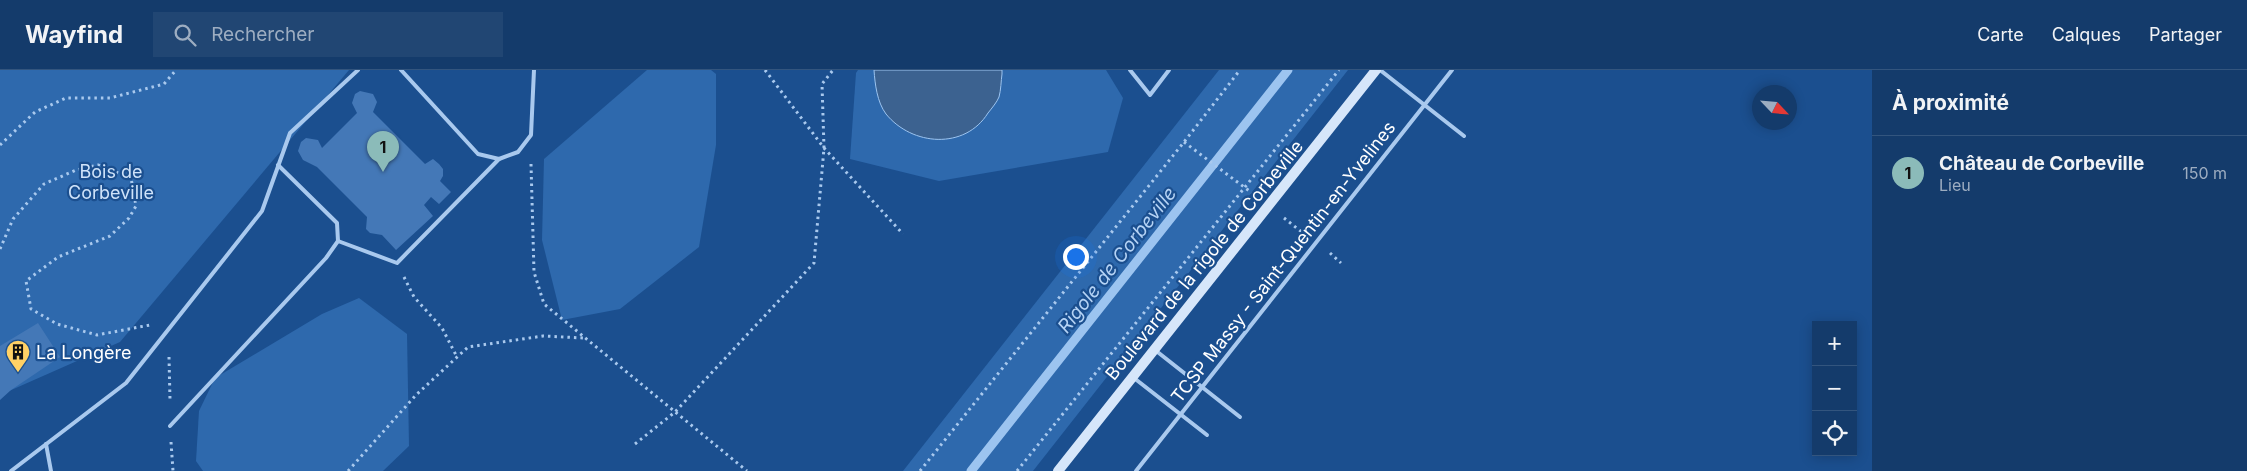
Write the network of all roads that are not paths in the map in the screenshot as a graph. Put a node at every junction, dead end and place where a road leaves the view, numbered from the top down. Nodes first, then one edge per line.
1 (358, 70) edge
2 (401, 70) edge
3 (534, 70) edge
4 (1130, 70) edge
5 (1169, 70) edge
6 (1378, 70) edge
7 (1452, 70) edge
8 (1424, 105) junction
9 (1464, 136) dead end
10 (499, 160) junction
11 (278, 165) junction
12 (338, 241) junction
13 (1154, 349) junction
14 (1132, 377) junction
15 (1202, 387) junction
16 (1180, 414) junction
17 (1240, 417) dead end
18 (170, 426) dead end
19 (1207, 435) dead end
20 (46, 444) junction
21 (11, 471) edge
22 (51, 471) edge
23 (1058, 471) edge
24 (1136, 471) edge

1 - 11 lane
2 - 10 lane
3 - 10 lane
4 - 5 lane
6 - 8 lane
6 - 13 main road, Boulevard de la rigole de Corbeville
7 - 8 lane, TCSP Massy - Saint-Quentin-en-Yvelines
8 - 9 lane
8 - 15 lane, TCSP Massy - Saint-Quentin-en-Yvelines
10 - 12 lane
11 - 12 lane
11 - 20 lane
12 - 18 lane
13 - 14 main road, Boulevard de la rigole de Corbeville
13 - 15 lane
14 - 16 lane
14 - 23 main road, Boulevard de la rigole de Corbeville
15 - 16 lane, TCSP Massy - Saint-Quentin-en-Yvelines
15 - 17 lane
16 - 19 lane
16 - 24 lane, TCSP Massy - Saint-Quentin-en-Yvelines
20 - 21 lane
20 - 22 lane

